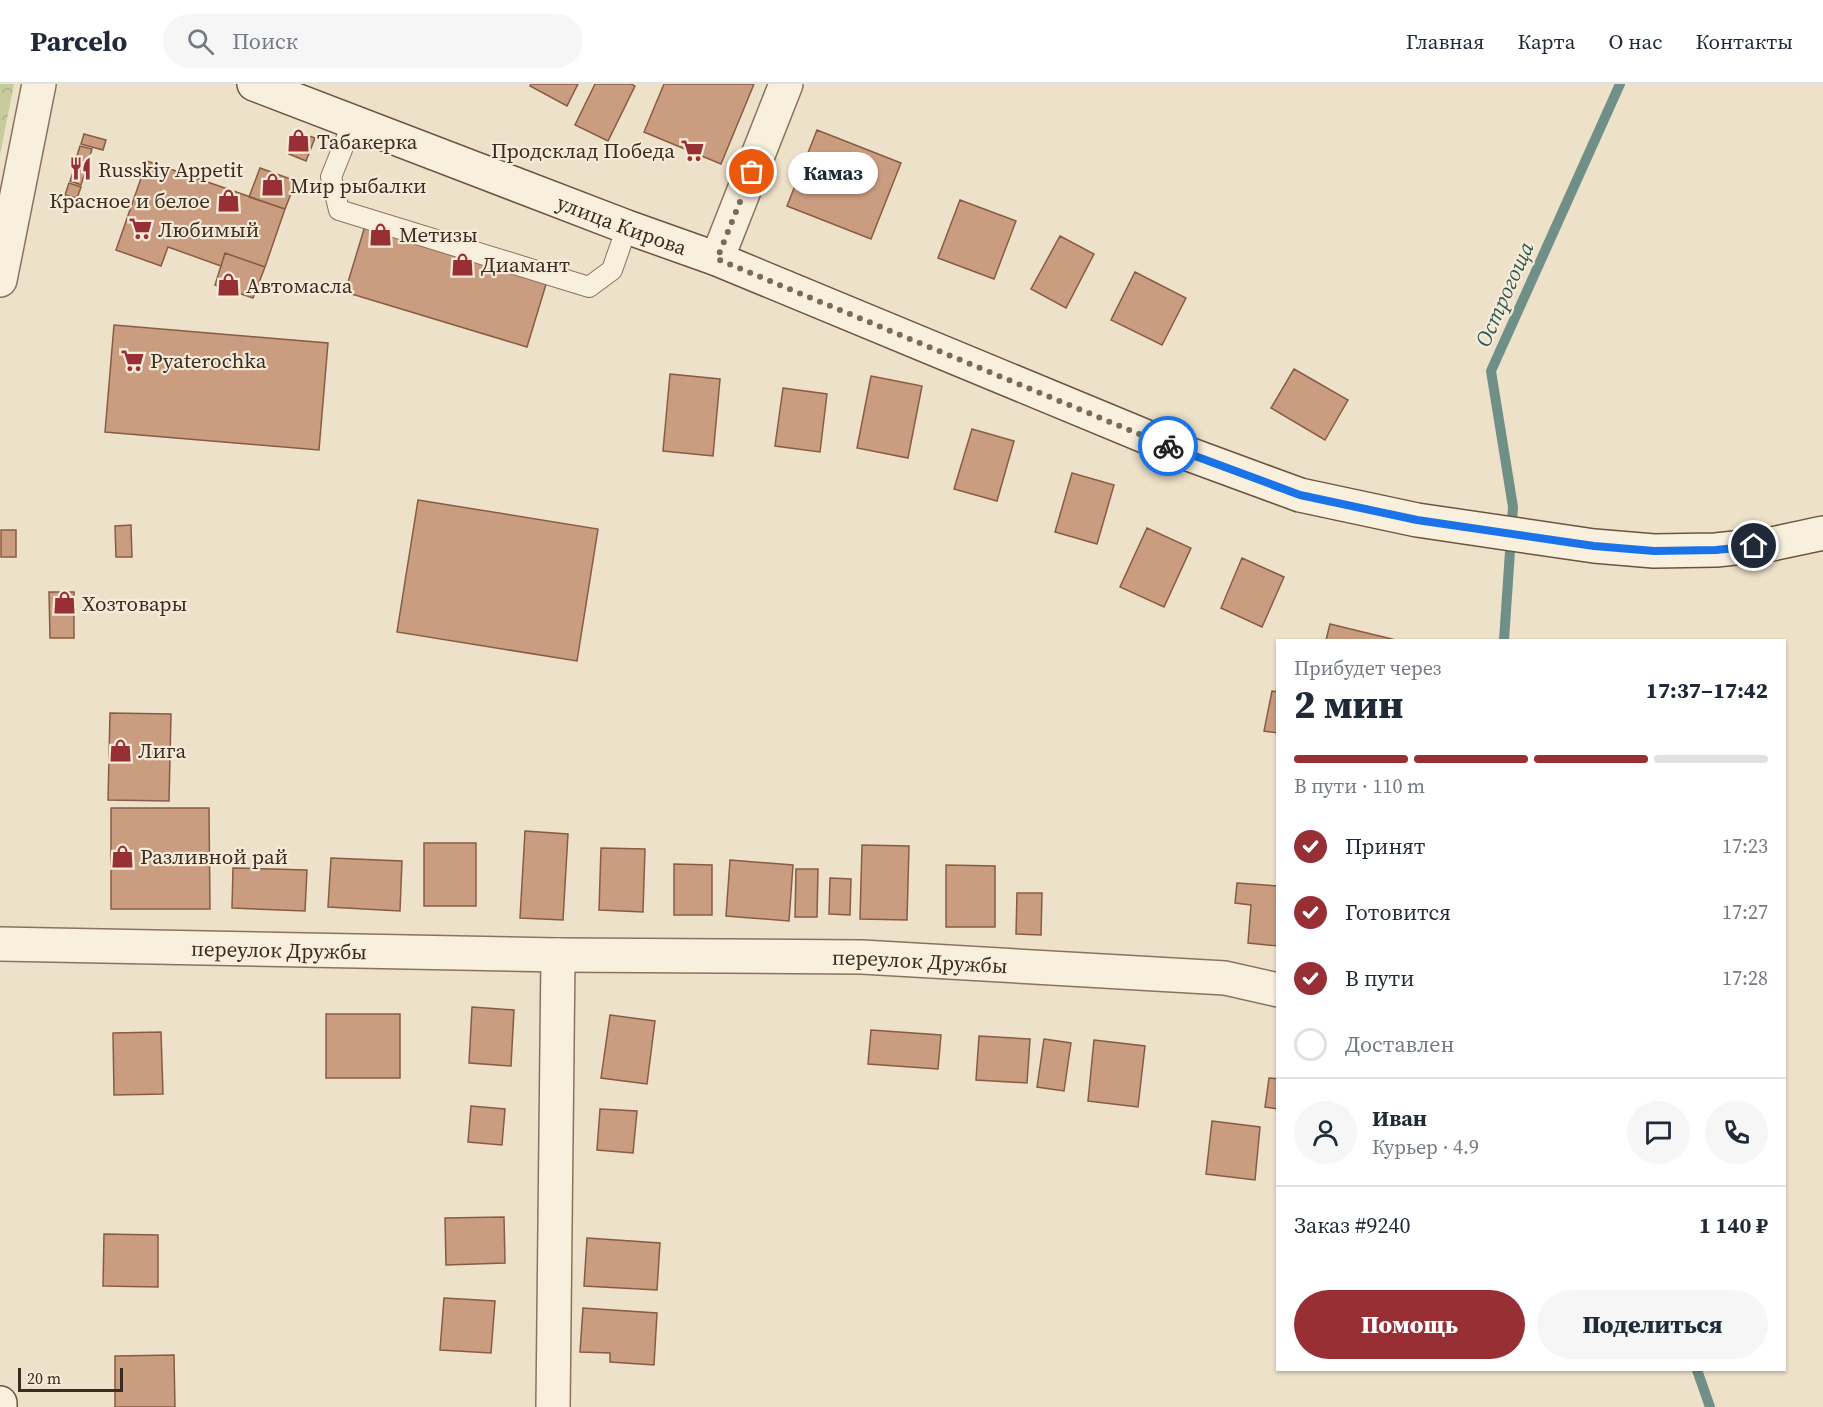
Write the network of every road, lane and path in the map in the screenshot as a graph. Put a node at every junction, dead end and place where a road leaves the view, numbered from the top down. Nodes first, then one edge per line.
1 (39, 84) edge
2 (254, 84) edge
3 (786, 84) edge
4 (353, 122) junction
5 (627, 226) junction
6 (717, 259) junction
7 (0, 280) edge
8 (1823, 533) edge
9 (0, 944) edge
10 (558, 955) junction
11 (1276, 990) edge
12 (0, 1402) edge
13 (0, 1407) edge
14 (553, 1407) edge

1 - 7 street
2 - 4 street, улица Кирова
3 - 6 street
4 - 5 street, улица Кирова
4 - 5 lane
5 - 6 street, улица Кирова
6 - 8 street, улица Кирова
9 - 10 street, переулок Дружбы
10 - 11 street, переулок Дружбы
10 - 14 street
12 - 13 street

